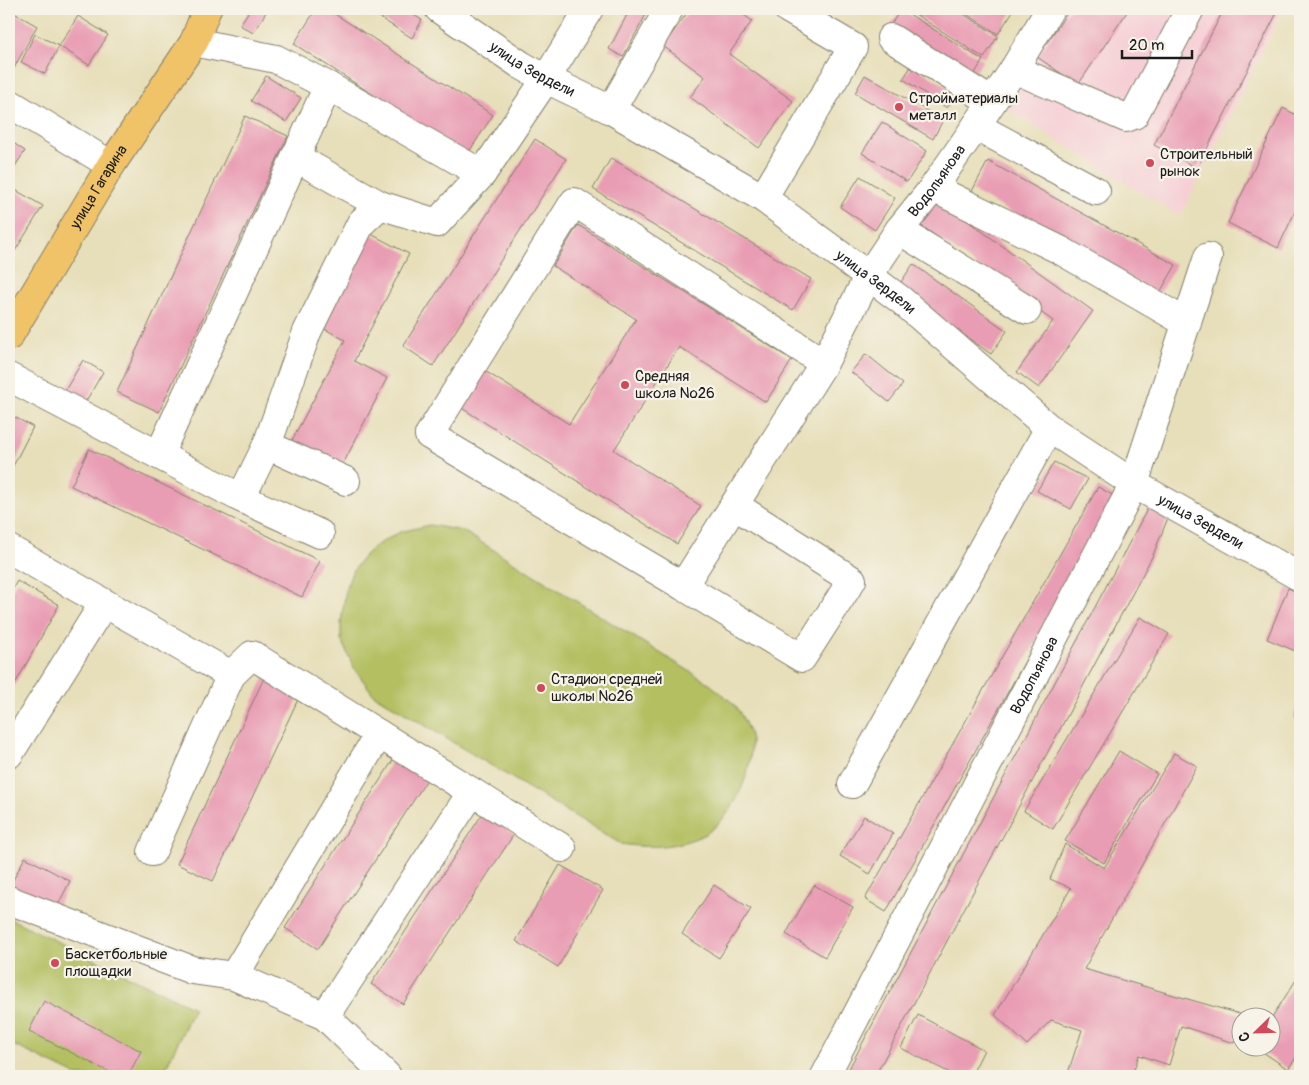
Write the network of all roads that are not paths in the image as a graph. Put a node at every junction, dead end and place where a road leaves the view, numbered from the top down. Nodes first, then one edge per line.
1 (199, 9) edge
2 (207, 9) edge
3 (439, 9) edge
4 (589, 9) edge
5 (670, 9) edge
6 (788, 9) edge
7 (1050, 9) edge
8 (1190, 9) edge
9 (891, 38) dead end
10 (194, 42) junction
11 (1014, 69) junction
12 (546, 79) junction
13 (328, 86) junction
14 (992, 102) junction
15 (9, 103) edge
16 (611, 110) junction
17 (976, 126) junction
18 (296, 157) junction
19 (111, 165) junction
20 (482, 174) junction
21 (933, 188) junction
22 (1096, 192) dead end
23 (763, 198) junction
24 (380, 205) junction
25 (899, 230) junction
26 (1208, 257) dead end
27 (869, 276) junction
28 (1027, 310) dead end
29 (1187, 323) junction
30 (9, 336) edge
31 (824, 362) junction
32 (9, 377) edge
33 (1049, 428) junction
34 (267, 445) junction
35 (159, 455) junction
36 (346, 481) dead end
37 (1134, 484) junction
38 (242, 498) junction
39 (734, 505) junction
40 (320, 534) dead end
41 (9, 549) edge
42 (1299, 576) edge
43 (683, 586) junction
44 (104, 603) junction
45 (232, 675) junction
46 (379, 734) junction
47 (9, 754) edge
48 (852, 784) dead end
49 (472, 792) junction
50 (562, 848) dead end
51 (152, 852) dead end
52 (9, 900) edge
53 (234, 976) junction
54 (325, 1016) junction
55 (387, 1076) edge
56 (825, 1076) edge

1 - 10 main road, улица Гагарина
2 - 10 main road, улица Гагарина
3 - 12 street, улица Зердели
4 - 12 street
5 - 16 street
6 - 23 street
7 - 11 street, Водопьянова
8 - 11 street
9 - 14 street
10 - 13 street
10 - 19 main road, улица Гагарина
11 - 14 street, Водопьянова
12 - 16 street, улица Зердели
12 - 20 street
13 - 18 street
13 - 20 street
14 - 17 street, Водопьянова
15 - 19 street
16 - 23 street, улица Зердели
17 - 21 street, Водопьянова
17 - 22 street
18 - 24 street
18 - 35 street
19 - 30 main road, улица Гагарина
20 - 24 street
21 - 25 street, Водопьянова
21 - 29 street
23 - 27 street, улица Зердели
24 - 34 street
25 - 27 street, Водопьянова
25 - 28 street
26 - 29 street, Водопьянова
27 - 31 street, Водопьянова
27 - 33 street, улица Зердели
29 - 37 street, Водопьянова
31 - 39 street, Водопьянова
31 - 43 street
32 - 35 street
33 - 37 street, улица Зердели
33 - 48 street
34 - 36 street
34 - 38 street
35 - 38 street
37 - 42 street, улица Зердели
37 - 56 street, Водопьянова
38 - 40 street
39 - 43 street, Водопьянова
39 - 43 street
41 - 44 street
44 - 45 street
44 - 47 street
45 - 46 street
45 - 51 street
46 - 49 street
46 - 53 street
49 - 50 street
49 - 54 street
52 - 53 street
53 - 54 street
54 - 55 street

